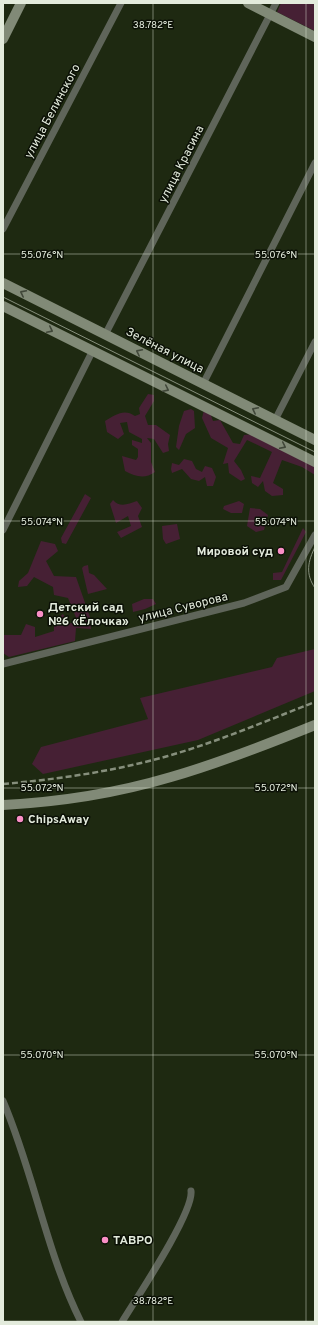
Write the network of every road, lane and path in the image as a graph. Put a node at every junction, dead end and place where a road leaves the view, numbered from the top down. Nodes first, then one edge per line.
1 (21, 3) edge
2 (121, 3) edge
3 (248, 3) edge
4 (276, 3) edge
5 (270, 14) junction
6 (315, 37) edge
7 (3, 39) edge
8 (315, 163) edge
9 (3, 229) edge
10 (3, 283) edge
11 (3, 306) edge
12 (105, 335) junction
13 (315, 342) edge
14 (92, 352) junction
15 (203, 384) junction
16 (276, 420) junction
17 (315, 440) edge
18 (315, 462) edge
19 (3, 530) edge
20 (315, 535) edge
21 (3, 664) edge
22 (315, 725) edge
23 (3, 805) edge
24 (3, 1101) edge
25 (191, 1191) dead end
26 (81, 1322) edge
27 (122, 1322) edge

1 - 7 street
2 - 9 street, улица Белинского
3 - 5 street
4 - 5 street, улица Красина
5 - 6 street
5 - 12 street, улица Красина
8 - 15 street
12 -> 10 street, Зелёная улица
11 -> 14 street
15 -> 12 street, Зелёная улица
13 - 16 street
14 -> 18 street
14 - 19 street
16 -> 15 street, Зелёная улица
16 - 17 street, Зелёная улица
20 - 21 street, улица Суворова
22 - 23 street
24 - 26 street
25 - 27 street

